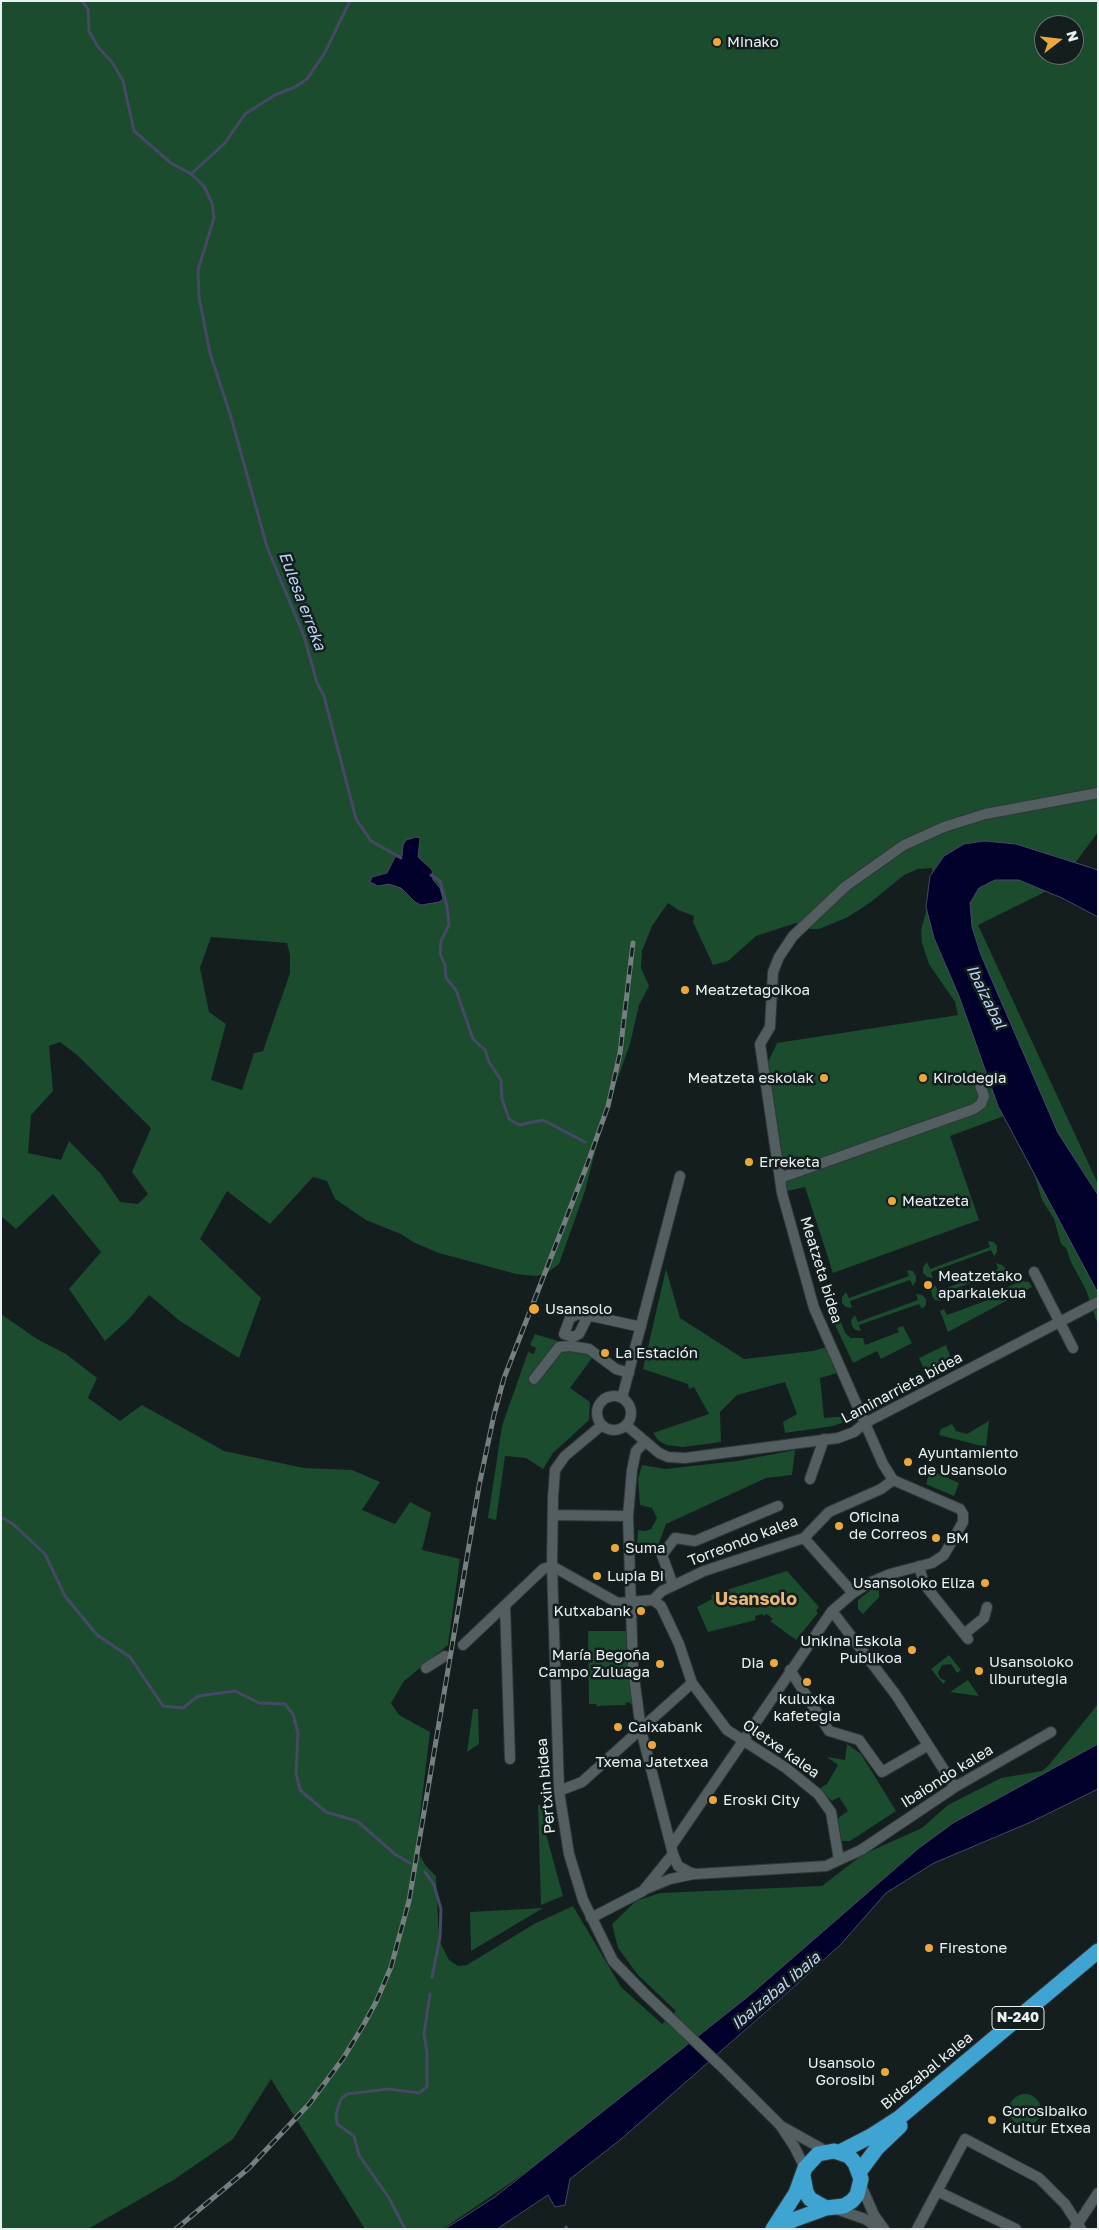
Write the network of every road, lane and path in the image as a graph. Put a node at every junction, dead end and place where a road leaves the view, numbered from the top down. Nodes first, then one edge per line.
1 (1098, 792) edge
2 (979, 1082) dead end
3 (680, 1176) dead end
4 (780, 1178) junction
5 (1034, 1272) dead end
6 (1096, 1303) edge
7 (588, 1316) dead end
8 (1060, 1322) junction
9 (641, 1327) junction
10 (1073, 1348) dead end
11 (629, 1373) junction
12 (534, 1379) dead end
13 (622, 1398) junction
14 (865, 1423) junction
15 (602, 1425) junction
16 (626, 1425) junction
17 (824, 1439) junction
18 (645, 1442) junction
19 (810, 1480) dead end
20 (894, 1480) junction
21 (778, 1506) dead end
22 (553, 1515) junction
23 (628, 1516) junction
24 (804, 1538) junction
25 (919, 1566) junction
26 (548, 1568) junction
27 (673, 1585) junction
28 (853, 1593) junction
29 (653, 1600) junction
30 (630, 1603) junction
31 (505, 1605) junction
32 (987, 1607) dead end
33 (832, 1611) junction
34 (463, 1645) dead end
35 (445, 1656) dead end
36 (426, 1668) dead end
37 (790, 1670) junction
38 (692, 1683) junction
39 (641, 1730) junction
40 (1051, 1732) dead end
41 (742, 1740) junction
42 (927, 1746) junction
43 (510, 1759) dead end
44 (955, 1787) junction
45 (558, 1791) junction
46 (672, 1850) junction
47 (839, 1860) junction
48 (692, 1873) junction
49 (651, 1880) junction
50 (643, 1891) junction
51 (591, 1918) junction
52 (1098, 1951) edge
53 (939, 2085) junction
54 (780, 2125) junction
55 (833, 2151) junction
56 (804, 2172) junction
57 (860, 2177) junction
58 (939, 2192) junction
59 (1098, 2193) edge
60 (830, 2208) junction
61 (1078, 2228) edge
62 (772, 2229) edge
63 (778, 2229) edge
64 (880, 2229) edge
65 (884, 2229) edge
66 (918, 2229) edge
67 (1016, 2229) edge

1 - 4 street, Meatzeta bidea
2 - 4 street
3 - 9 street
4 - 14 street, Meatzeta bidea
5 - 8 street
6 - 8 street, Laminarrieta bidea
7 - 9 street
8 - 10 street
8 - 14 street, Laminarrieta bidea
9 - 11 street
11 - 12 street
11 - 13 street
13 - 15 street
13 - 16 street
14 - 17 street, Laminarrieta bidea
14 - 20 street, Meatzeta bidea
15 - 16 street
15 - 22 street, Pertxin bidea
16 - 18 street, Laminarrieta bidea
17 - 18 street, Laminarrieta bidea
17 - 19 street
18 - 23 street
20 - 24 street, Torreondo kalea
20 - 25 street
21 - 27 street
22 - 23 street
22 - 26 street, Pertxin bidea
23 - 30 street
24 - 27 street, Torreondo kalea
24 - 28 street
25 - 28 street
25 - 32 street
26 - 30 street
26 - 31 street
26 - 45 street, Pertxin bidea
27 - 29 street, Torreondo kalea
28 - 33 street
29 - 30 street
29 - 38 street, Oletxe kalea
30 - 39 street
31 - 34 street
31 - 43 street
33 - 37 street
33 - 42 street
35 - 36 street
37 - 41 street
37 - 42 street
38 - 39 street
38 - 41 street, Oletxe kalea
39 - 45 street
39 - 46 street
40 - 44 street, Ibaiondo kalea
41 - 46 street
41 - 47 street, Oletxe kalea
42 - 44 street
44 - 47 street, Ibaiondo kalea
45 - 51 street, Pertxin bidea
46 - 48 street
46 - 49 street
47 - 48 street
48 - 49 street
48 - 50 street
49 - 50 street
50 - 51 street
51 - 54 street, Pertxin bidea
52 - 53 highway, Bidezabal kalea / N-240
53 - 55 highway, Bidezabal kalea / N-240
53 - 57 highway, Bidezabal kalea / N-240
54 - 55 street
54 - 56 street
55 - 56 highway, N-240
55 - 57 highway
56 - 60 highway
56 - 62 highway, N-240
57 - 60 highway, N-240
57 - 65 street
58 - 61 street
58 - 66 street
58 - 67 street
59 - 61 street
60 - 63 highway, N-240
60 - 64 street

